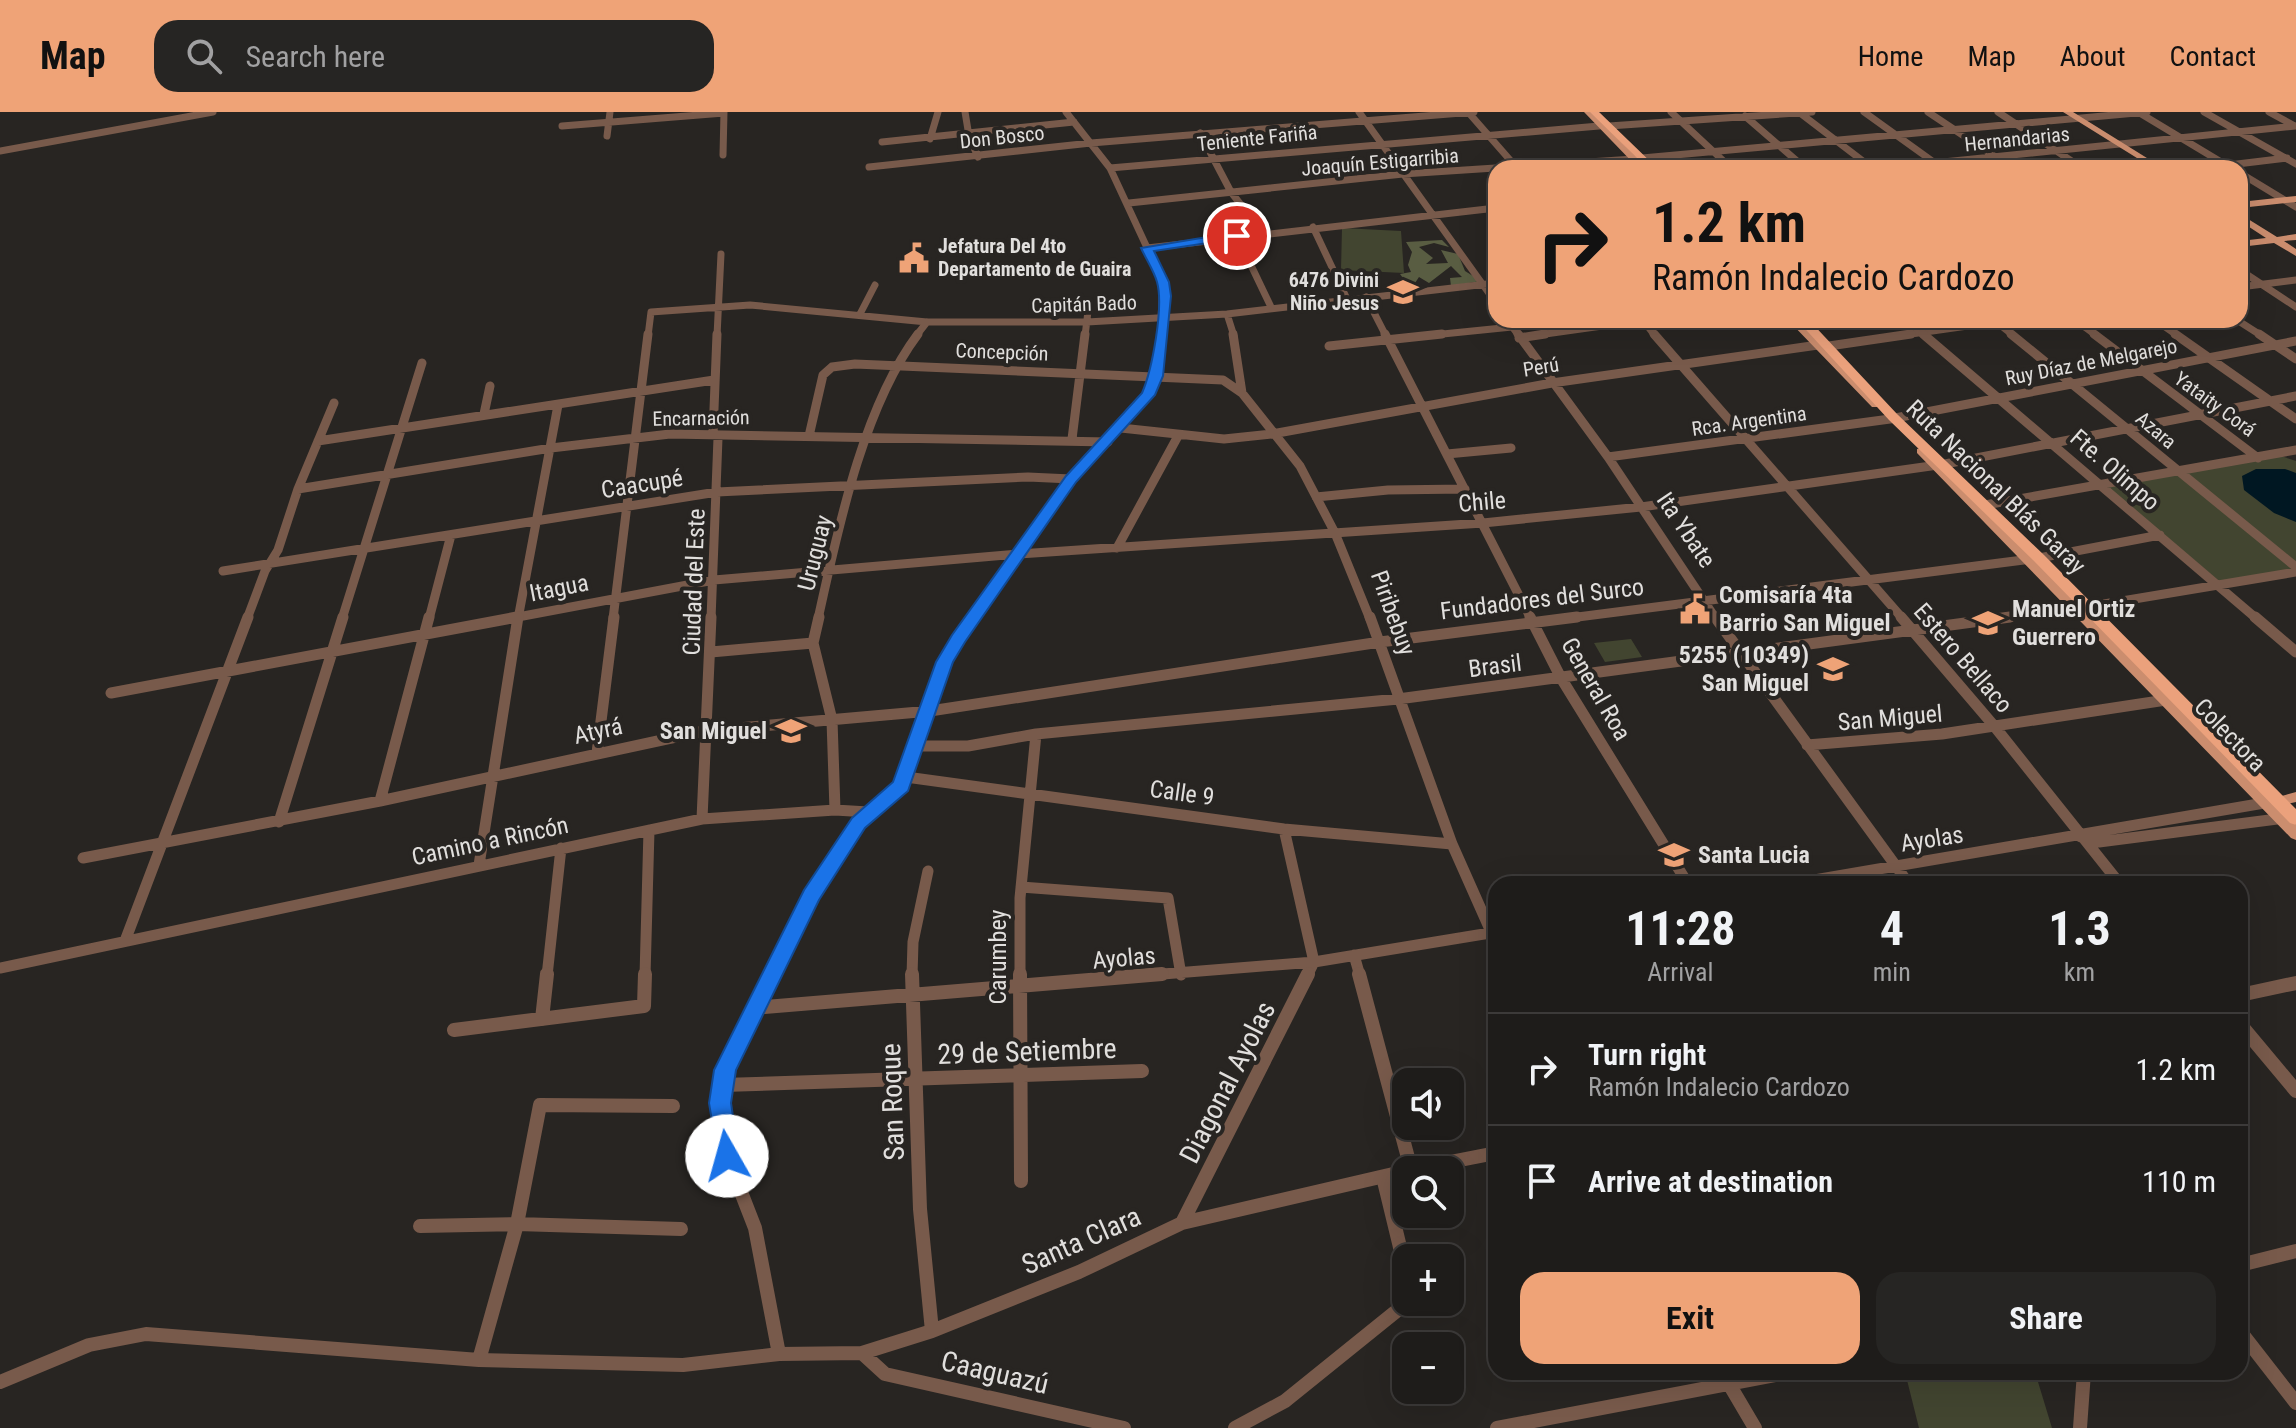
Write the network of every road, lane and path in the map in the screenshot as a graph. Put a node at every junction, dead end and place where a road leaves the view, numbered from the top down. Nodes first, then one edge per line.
1 (213, 112) edge
2 (610, 112) edge
3 (724, 112) edge
4 (938, 112) edge
5 (965, 112) edge
6 (1066, 112) edge
7 (1359, 112) edge
8 (1468, 112) edge
9 (1474, 112) edge
10 (1588, 112) edge
11 (1594, 112) edge
12 (1671, 112) edge
13 (1812, 112) edge
14 (1864, 112) edge
15 (1928, 112) edge
16 (1998, 112) edge
17 (2067, 112) edge
18 (2138, 112) edge
19 (2147, 112) edge
20 (2204, 112) edge
21 (2269, 112) edge
22 (1800, 113) edge
23 (1416, 114) edge
24 (1744, 115) edge
25 (2078, 119) junction
26 (1364, 120) junction
27 (608, 122) junction
28 (1074, 122) junction
29 (1682, 123) junction
30 (2018, 125) junction
31 (562, 126) dead end
32 (1604, 126) junction
33 (2295, 126) edge
34 (1281, 127) junction
35 (1955, 130) junction
36 (2239, 132) junction
37 (1200, 133) junction
38 (1487, 133) junction
39 (1895, 135) junction
40 (607, 136) dead end
41 (969, 136) junction
42 (2182, 138) junction
43 (930, 139) junction
44 (1835, 140) junction
45 (882, 142) dead end
46 (1380, 142) junction
47 (1091, 143) junction
48 (2120, 144) junction
49 (1777, 145) junction
50 (1292, 150) junction
51 (0, 151) edge
52 (2059, 151) junction
53 (1714, 152) junction
54 (723, 155) dead end
55 (978, 157) junction
56 (1996, 157) junction
57 (2296, 157) edge
58 (1212, 158) junction
59 (2286, 158) junction
60 (1510, 160) edge
61 (1638, 160) edge
62 (1655, 160) edge
63 (1722, 160) edge
64 (1795, 160) edge
65 (1861, 160) edge
66 (1930, 160) edge
67 (1977, 160) edge
68 (2000, 160) edge
69 (2071, 160) edge
70 (2146, 160) edge
71 (2218, 160) edge
72 (2248, 164) edge
73 (2296, 164) edge
74 (869, 167) dead end
75 (1110, 168) junction
76 (1488, 169) edge
77 (1403, 174) junction
78 (2248, 178) edge
79 (1231, 192) junction
80 (2296, 199) edge
81 (2285, 200) junction
82 (1129, 203) junction
83 (2248, 204) edge
84 (2296, 207) edge
85 (1488, 209) edge
86 (1433, 215) junction
87 (2248, 222) edge
88 (1313, 227) junction
89 (1262, 232) junction
90 (1237, 236) junction
91 (2296, 237) edge
92 (2275, 240) junction
93 (2248, 243) edge
94 (1147, 248) junction
95 (2296, 253) edge
96 (721, 254) dead end
97 (2248, 275) edge
98 (2296, 280) edge
99 (1483, 284) junction
100 (1488, 284) edge
101 (2261, 284) junction
102 (875, 285) dead end
103 (2248, 286) edge
104 (1488, 291) edge
105 (1366, 297) junction
106 (1347, 299) junction
107 (1089, 303) dead end
108 (719, 305) junction
109 (1271, 307) junction
110 (2296, 307) edge
111 (860, 314) junction
112 (1227, 314) junction
113 (1163, 317) junction
114 (927, 322) junction
115 (1087, 322) junction
116 (1488, 327) edge
117 (2248, 327) edge
118 (1513, 328) edge
119 (1572, 328) edge
120 (1650, 328) edge
121 (1803, 328) edge
122 (1809, 328) edge
123 (1916, 328) edge
124 (1948, 328) edge
125 (2003, 328) edge
126 (2085, 328) edge
127 (2166, 328) edge
128 (1921, 332) junction
129 (1519, 338) junction
130 (1389, 341) junction
131 (2296, 341) edge
132 (2275, 345) junction
133 (1329, 346) dead end
134 (1824, 346) junction
135 (2206, 358) junction
136 (2296, 359) edge
137 (422, 363) dead end
138 (1676, 364) junction
139 (894, 366) junction
140 (2140, 371) junction
141 (1080, 373) junction
142 (1156, 376) junction
143 (1241, 377) junction
144 (714, 380) junction
145 (1223, 380) junction
146 (1552, 383) junction
147 (2070, 384) junction
148 (490, 386) dead end
149 (639, 393) junction
150 (1242, 393) junction
151 (2296, 396) edge
152 (1994, 398) junction
153 (2269, 401) junction
154 (334, 403) dead end
155 (558, 405) junction
156 (1422, 406) junction
157 (2200, 413) junction
158 (484, 414) junction
159 (1892, 418) junction
160 (2296, 419) edge
161 (400, 427) junction
162 (2126, 427) junction
163 (1121, 428) junction
164 (713, 434) junction
165 (1272, 434) junction
166 (809, 436) junction
167 (867, 436) junction
168 (1178, 436) junction
169 (635, 437) junction
170 (1072, 439) junction
171 (1745, 440) junction
172 (318, 441) junction
173 (1108, 442) junction
174 (2052, 443) junction
175 (551, 448) junction
176 (1511, 448) dead end
177 (2296, 450) edge
178 (1447, 454) junction
179 (1608, 457) junction
180 (2258, 458) junction
181 (1940, 465) junction
182 (2179, 472) junction
183 (385, 474) junction
184 (1071, 479) junction
185 (853, 486) junction
186 (2102, 486) junction
187 (1790, 487) junction
188 (298, 489) junction
189 (1465, 489) junction
190 (717, 492) junction
191 (1316, 497) junction
192 (1985, 505) junction
193 (626, 507) junction
194 (1641, 507) junction
195 (536, 521) junction
196 (1483, 523) junction
197 (1335, 533) junction
198 (451, 535) junction
199 (2160, 535) junction
200 (1117, 548) junction
201 (364, 549) junction
202 (1019, 554) junction
203 (2033, 558) junction
204 (269, 564) junction
205 (2296, 569) edge
206 (829, 570) junction
207 (223, 571) dead end
208 (1865, 579) junction
209 (714, 580) junction
210 (2216, 584) junction
211 (619, 597) junction
212 (1704, 601) junction
213 (2081, 607) junction
214 (518, 616) junction
215 (1536, 623) junction
216 (1911, 630) junction
217 (424, 634) junction
218 (1380, 642) junction
219 (813, 643) junction
220 (331, 652) junction
221 (711, 652) junction
222 (2296, 652) edge
223 (1740, 655) junction
224 (226, 672) junction
225 (1561, 678) junction
226 (111, 693) dead end
227 (1398, 699) junction
228 (2166, 700) junction
229 (930, 711) junction
230 (832, 720) junction
231 (1995, 727) junction
232 (708, 731) junction
233 (1036, 734) junction
234 (1807, 745) junction
235 (918, 746) junction
236 (597, 753) junction
237 (494, 775) junction
238 (906, 777) junction
239 (1030, 794) junction
240 (2296, 797) edge
241 (380, 801) junction
242 (2271, 802) junction
243 (835, 810) junction
244 (868, 812) junction
245 (2292, 818) edge
246 (702, 819) junction
247 (279, 822) junction
248 (1284, 829) junction
249 (649, 830) junction
250 (2296, 834) edge
251 (2080, 837) junction
252 (162, 843) junction
253 (1452, 844) junction
254 (561, 848) junction
255 (83, 858) dead end
256 (479, 865) junction
257 (1896, 867) junction
258 (928, 871) dead end
259 (1683, 876) edge
260 (1840, 876) edge
261 (1903, 876) edge
262 (2113, 876) edge
263 (1021, 887) junction
264 (1488, 923) edge
265 (1488, 937) edge
266 (125, 941) junction
267 (1354, 955) junction
268 (1314, 962) junction
269 (0, 968) edge
270 (1181, 975) junction
271 (2296, 983) edge
272 (1020, 988) junction
273 (2248, 993) edge
274 (912, 995) junction
275 (753, 1008) junction
276 (542, 1019) junction
277 (454, 1030) dead end
278 (2248, 1034) edge
279 (1142, 1071) dead end
280 (1019, 1077) junction
281 (915, 1079) junction
282 (723, 1085) junction
283 (2296, 1091) edge
284 (673, 1106) dead end
285 (1488, 1155) edge
286 (1405, 1156) edge
287 (1464, 1159) edge
288 (1392, 1175) edge
289 (1383, 1177) junction
290 (1021, 1181) dead end
291 (1182, 1223) junction
292 (517, 1224) junction
293 (420, 1226) dead end
294 (681, 1229) dead end
295 (1399, 1244) edge
296 (2296, 1251) edge
297 (2248, 1263) edge
298 (1392, 1315) edge
299 (932, 1331) junction
300 (2248, 1341) edge
301 (862, 1353) junction
302 (779, 1354) junction
303 (479, 1360) junction
304 (1721, 1380) edge
305 (1727, 1380) edge
306 (2083, 1380) edge
307 (0, 1382) edge
308 (2296, 1403) edge
309 (1124, 1428) edge
310 (1235, 1428) edge
311 (1497, 1428) edge
312 (1755, 1428) edge
313 (2080, 1428) edge

1 - 51 street
2 - 27 street
3 - 27 street
3 - 54 street
4 - 43 street
5 - 41 street
6 - 28 street
7 - 26 street
8 - 9 street, Don Bosco
8 - 23 street, Don Bosco
8 - 38 street
10 - 32 main road
11 - 32 highway
12 - 29 street
13 - 22 street, Teniente Fariña
14 - 39 street
15 - 35 street
16 - 30 street
17 - 25 main road
18 - 19 street, Joaquín Estigarribia
18 - 25 street, Joaquín Estigarribia
18 - 42 street
20 - 36 street
21 - 33 street
22 - 24 street, Teniente Fariña
22 - 44 street
23 - 26 street, Don Bosco
24 - 29 street, Teniente Fariña
24 - 49 street
25 - 30 street, Joaquín Estigarribia
25 - 48 main road
26 - 34 street, Don Bosco
26 - 46 street
27 - 31 street
27 - 40 street
28 - 41 street
28 - 47 street
29 - 32 street, Teniente Fariña
29 - 53 street
30 - 35 street, Joaquín Estigarribia
30 - 52 street
32 - 38 street, Teniente Fariña
32 - 61 highway
33 - 36 street, Hernandarias
34 - 37 street, Don Bosco
34 - 50 street
35 - 39 street, Joaquín Estigarribia
35 - 56 street
36 - 42 street, Hernandarias
36 - 59 street
37 - 47 street, Don Bosco
37 - 58 street
38 - 46 street, Teniente Fariña
38 - 60 street
39 - 44 street, Joaquín Estigarribia
39 - 66 street
41 - 43 street
41 - 55 street
42 - 48 street, Hernandarias
42 - 71 street
43 - 45 street
44 - 49 street, Joaquín Estigarribia
44 - 65 street
46 - 50 street, Teniente Fariña
46 - 77 street
47 - 55 street, Don Bosco
47 - 75 street
48 - 52 street, Hernandarias
48 - 70 main road
49 - 53 street, Joaquín Estigarribia
49 - 64 street
50 - 58 street, Teniente Fariña
52 - 56 street, Hernandarias
52 - 69 street
53 - 62 street, Joaquín Estigarribia
53 - 63 street
55 - 74 street, Don Bosco
56 - 67 street, Hernandarias
56 - 68 street
57 - 59 street
58 - 75 street, Teniente Fariña
58 - 79 street
59 - 72 street
59 - 73 street
75 - 82 street
76 - 77 street, Joaquín Estigarribia
77 - 79 street, Joaquín Estigarribia
77 - 86 street
78 - 81 street
79 - 82 street, Joaquín Estigarribia
79 - 89 street
80 - 81 main road
81 - 83 main road
81 - 84 street
82 - 94 street
85 - 86 street
86 - 88 street
86 - 99 street
87 - 92 main road
88 - 89 street
88 - 106 street
89 - 90 street
90 - 94 street
90 - 109 street
91 - 92 main road
92 - 93 main road
92 - 95 main road
94 - 113 street
96 - 108 street, Ciudad del Este
97 - 101 street
98 - 101 street
99 - 100 street, Capitán Bado
99 - 104 street
99 - 105 street, Capitán Bado
101 - 103 street
101 - 110 street
102 - 111 street
105 - 106 street, Capitán Bado
105 - 130 street, General Roa
106 - 109 street, Capitán Bado
107 - 115 street
108 - 111 street, Capitán Bado
108 - 144 street, Ciudad del Este
108 - 149 street, Capitán Bado
109 - 112 street, Capitán Bado
111 - 114 street, Capitán Bado
112 - 113 street, Capitán Bado
112 - 143 street
113 - 115 street, Capitán Bado
113 - 142 street
114 - 115 street, Capitán Bado
114 - 139 street, Uruguay
115 - 141 street
116 - 130 street
117 - 132 street
118 - 129 street, Ita Ybate
119 - 129 street
120 - 138 street, Estero Bellaco
121 - 134 main road
122 - 134 highway, Ruta Nacional Blás Garay
123 - 128 street, Fte. Olimpo
124 - 128 street, Perú
125 - 147 street, Azara
126 - 140 street, Yataity Corá
127 - 135 street
128 - 134 street, Perú
128 - 152 street, Fte. Olimpo
129 - 146 street, Ita Ybate
130 - 133 street
130 - 156 street, General Roa
131 - 132 street, Ruy Díaz de Melgarejo
132 - 135 street, Ruy Díaz de Melgarejo
132 - 136 street
134 - 138 street, Perú
134 - 159 highway, Ruta Nacional Blás Garay
135 - 140 street, Ruy Díaz de Melgarejo
135 - 153 street
137 - 161 street
138 - 146 street, Perú
138 - 171 street, Estero Bellaco
139 - 141 street, Concepción
139 - 166 street, Concepción
139 - 167 street, Uruguay
140 - 147 street, Ruy Díaz de Melgarejo
140 - 157 street, Yataity Corá
141 - 142 street, Concepción
141 - 170 street
142 - 145 street, Concepción
142 - 163 street
143 - 145 street, Concepción
143 - 150 street
144 - 149 street
144 - 164 street, Ciudad del Este
145 - 150 street
146 - 156 street, Perú
146 - 179 street, Ita Ybate
147 - 152 street, Ruy Díaz de Melgarejo
147 - 162 street, Azara
148 - 158 street
149 - 155 street
149 - 169 street
150 - 165 street, Piribebuy
151 - 153 street, Chile
152 - 159 street, Ruy Díaz de Melgarejo
152 - 174 street, Fte. Olimpo
153 - 157 street, Chile
153 - 160 street
154 - 172 street
155 - 158 street
155 - 175 street
156 - 165 street, Perú
156 - 178 street, General Roa
157 - 162 street, Chile
157 - 180 street, Yataity Corá
158 - 161 street
159 - 171 street, Rca. Argentina
159 - 181 highway, Ruta Nacional Blás Garay
161 - 172 street
161 - 183 street
162 - 174 street, Chile
162 - 182 street, Azara
163 - 168 street, Perú
163 - 173 street
164 - 166 street, Encarnación
164 - 169 street, Encarnación
164 - 190 street, Ciudad del Este
165 - 168 street, Perú
165 - 191 street, Piribebuy
166 - 167 street, Encarnación
167 - 170 street, Encarnación
167 - 185 street, Uruguay
168 - 200 street
169 - 175 street, Encarnación
169 - 193 street
170 - 173 street, Encarnación
171 - 179 street, Rca. Argentina
171 - 187 street, Estero Bellaco
172 - 188 street
173 - 184 street
174 - 181 street, Chile
174 - 186 street, Fte. Olimpo
175 - 183 street, Encarnación
175 - 195 street
176 - 178 street
177 - 180 street
178 - 189 street, General Roa
179 - 194 street, Ita Ybate
180 - 182 street
181 - 187 street, Chile
181 - 192 highway, Ruta Nacional Blás Garay
181 - 203 main road
182 - 186 street
182 - 205 street, Azara
183 - 188 street, Encarnación
183 - 201 street
184 - 185 street, Caacupé
184 - 202 street
185 - 190 street, Caacupé
185 - 206 street, Uruguay
186 - 192 street
186 - 199 street, Fte. Olimpo
187 - 194 street, Chile
187 - 208 street, Estero Bellaco
188 - 204 street
189 - 191 street
189 - 196 street, General Roa
190 - 193 street, Caacupé
190 - 209 street, Ciudad del Este
191 - 197 street, Piribebuy
192 - 203 highway, Ruta Nacional Blás Garay
193 - 195 street, Caacupé
193 - 211 street
194 - 196 street, Chile
194 - 212 street, Ita Ybate
195 - 198 street, Caacupé
195 - 214 street
196 - 197 street, Chile
196 - 215 street, General Roa
197 - 200 street, Chile
197 - 218 street, Piribebuy
198 - 201 street, Caacupé
198 - 217 street
199 - 203 street, Fundadores del Surco
199 - 210 street, Fte. Olimpo
200 - 202 street, Chile
201 - 204 street, Caacupé
201 - 220 street
202 - 206 street, Itagua
202 - 229 street
203 - 208 street, Fundadores del Surco
203 - 213 highway, Ruta Nacional Blás Garay
204 - 207 street, Caacupé
204 - 224 street
205 - 210 street, Brasil
206 - 209 street, Itagua
206 - 219 street, Uruguay
208 - 212 street, Fundadores del Surco
208 - 216 street, Estero Bellaco
209 - 211 street, Itagua
209 - 221 street, Ciudad del Este
210 - 213 street, Brasil
210 - 222 street, Fte. Olimpo
211 - 214 street, Itagua
211 - 236 street
212 - 215 street, Fundadores del Surco
212 - 223 street, Ita Ybate
213 - 216 street, Brasil
213 - 228 main road, Colectora
213 - 242 highway, Ruta Nacional Blás Garay
214 - 217 street, Itagua
214 - 237 street
215 - 218 street, Fundadores del Surco
215 - 225 street, General Roa
216 - 223 street, Brasil
216 - 231 street, Estero Bellaco
217 - 220 street, Itagua
217 - 241 street
218 - 227 street, Piribebuy
218 - 229 street, Fundadores del Surco
219 - 221 street
219 - 230 street, Uruguay
220 - 224 street, Itagua
220 - 247 street
221 - 232 street, Ciudad del Este
223 - 225 street, Brasil
223 - 234 street, Ita Ybate
224 - 226 street, Itagua
224 - 252 street
225 - 227 street, Brasil
225 - 259 street, General Roa
227 - 233 street, Brasil
227 - 253 street, Piribebuy
228 - 231 street, San Miguel
228 - 242 main road, Colectora
229 - 230 street, Atyrá
229 - 235 street
230 - 232 street, Atyrá
230 - 243 street, Uruguay
231 - 234 street, San Miguel
231 - 251 street, Estero Bellaco
232 - 236 street, Atyrá
232 - 246 street, Ciudad del Este
233 - 235 street, Brasil
233 - 239 street, Carumbey
234 - 257 street, Ita Ybate
235 - 238 street
236 - 237 street, Atyrá
237 - 241 street, Atyrá
237 - 256 street
238 - 239 street, Calle 9
238 - 244 street
239 - 248 street, Calle 9
239 - 263 street, Carumbey
240 - 242 main road
241 - 247 street, Atyrá
242 - 245 main road, Colectora
242 - 251 street
243 - 244 street, Camino a Rincón
243 - 246 street, Camino a Rincón
244 - 275 street
245 - 250 main road, Colectora
245 - 251 street
246 - 249 street, Camino a Rincón
247 - 252 street
248 - 253 street, Calle 9
248 - 268 street
249 - 254 street, Camino a Rincón
249 - 276 street
251 - 257 street, Ayolas
251 - 262 street, Estero Bellaco
252 - 255 street
252 - 266 street
253 - 264 street, Piribebuy
254 - 256 street, Camino a Rincón
254 - 276 street
256 - 266 street, Camino a Rincón
257 - 260 street, Ayolas
257 - 261 street, Ita Ybate
258 - 274 street, San Roque
263 - 270 street
263 - 272 street, Carumbey
265 - 267 street, Ayolas
266 - 269 street, Camino a Rincón
267 - 268 street, Ayolas
267 - 286 street
268 - 270 street, Ayolas
268 - 291 street, Diagonal Ayolas
270 - 272 street, Ayolas
271 - 273 street
272 - 274 street, Ayolas
272 - 280 street, Carumbey
274 - 275 street, Ayolas
274 - 281 street, San Roque
275 - 282 street
276 - 277 street
278 - 283 street
279 - 280 street, 29 de Setiembre
280 - 281 street, 29 de Setiembre
280 - 290 street, Carumbey
281 - 282 street, 29 de Setiembre
281 - 299 street, San Roque
282 - 302 street
284 - 292 street
285 - 287 street, Santa Clara
288 - 289 street, Santa Clara
289 - 291 street, Santa Clara
289 - 295 street
291 - 299 street, Santa Clara
292 - 293 street
292 - 294 street
292 - 303 street
296 - 297 street
298 - 310 street
299 - 301 street, Santa Clara
300 - 308 street
301 - 302 street, Santa Clara
301 - 309 street, Caaguazú
302 - 303 street, Santa Clara
303 - 307 street, Santa Clara
304 - 311 street
305 - 312 street
306 - 313 street

